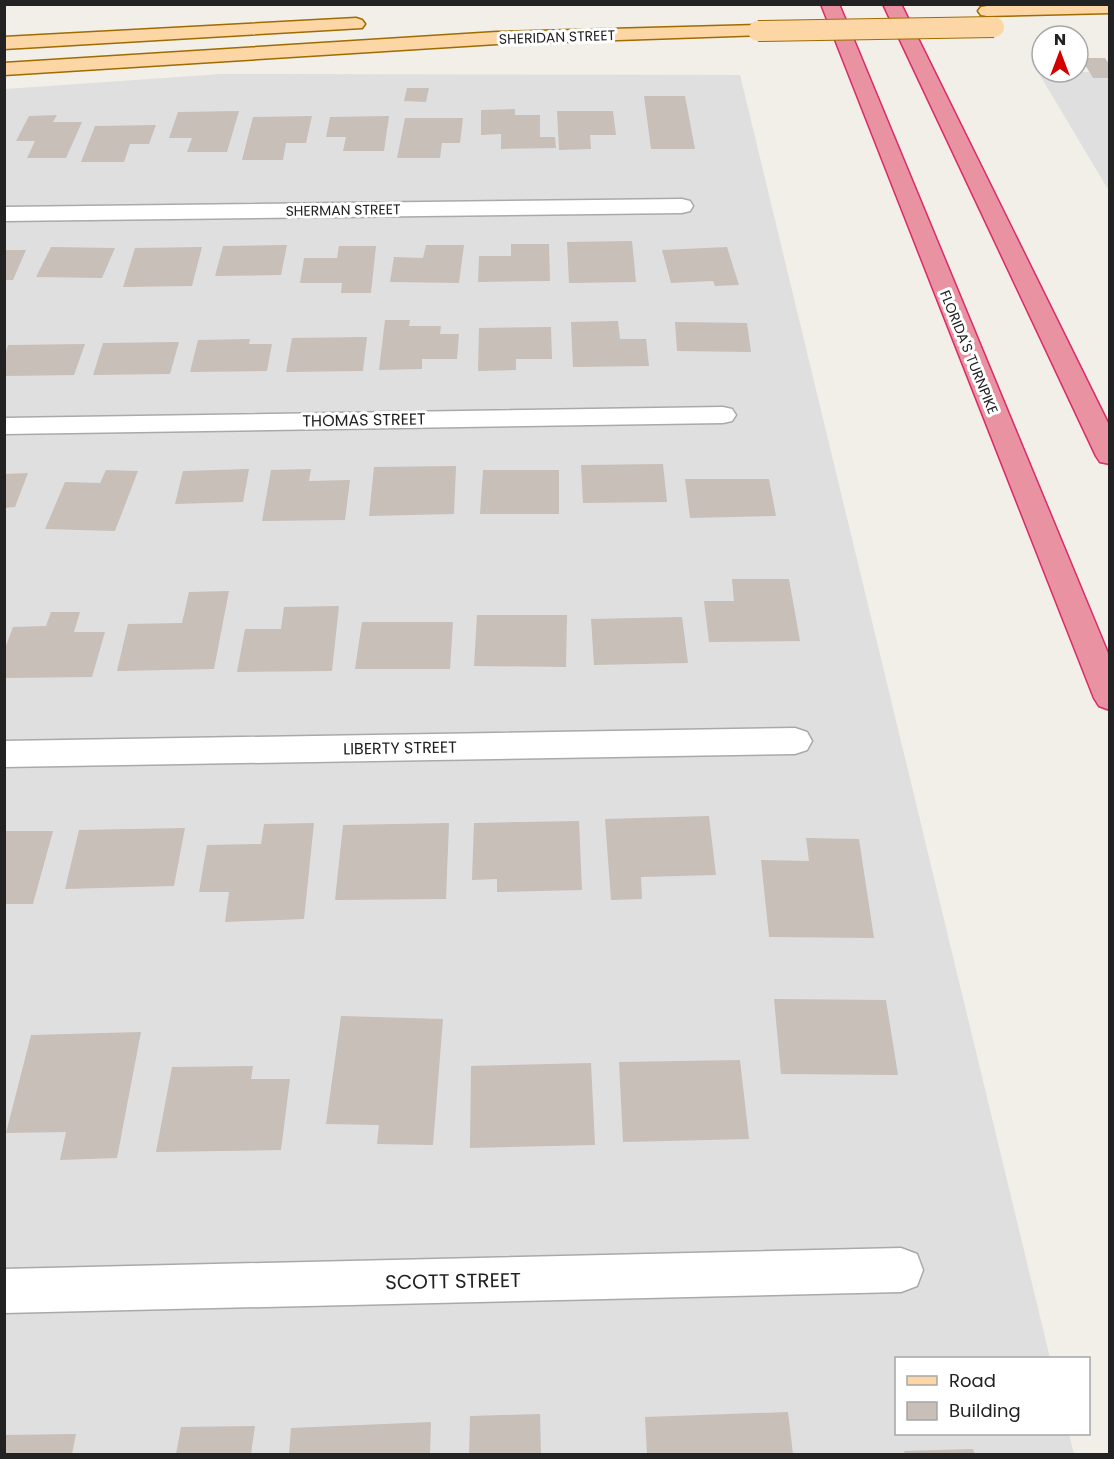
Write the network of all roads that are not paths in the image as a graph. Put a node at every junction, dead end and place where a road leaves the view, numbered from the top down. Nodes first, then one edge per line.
1 (830, 4) edge
2 (892, 4) edge
3 (1110, 8) edge
4 (551, 19) dead end
5 (990, 19) junction
6 (374, 23) dead end
7 (756, 23) junction
8 (1110, 25) edge
9 (4, 43) edge
10 (4, 69) edge
11 (682, 206) dead end
12 (4, 214) edge
13 (723, 415) dead end
14 (4, 426) edge
15 (1110, 456) edge
16 (1110, 698) edge
17 (795, 741) dead end
18 (4, 754) edge
19 (901, 1270) dead end
20 (4, 1291) edge

1 - 16 highway, FLORIDA'S TURNPIKE
2 - 15 highway
3 - 5 main road, SHERIDAN STREET
4 - 7 main road, SHERIDAN STREET
5 - 7 main road, SHERIDAN STREET, bridge
5 - 8 main road, SHERIDAN STREET
6 - 9 main road
7 - 10 main road, SHERIDAN STREET
11 - 12 street, SHERMAN STREET
13 - 14 street, THOMAS STREET
17 - 18 street, LIBERTY STREET
19 - 20 street, SCOTT STREET

